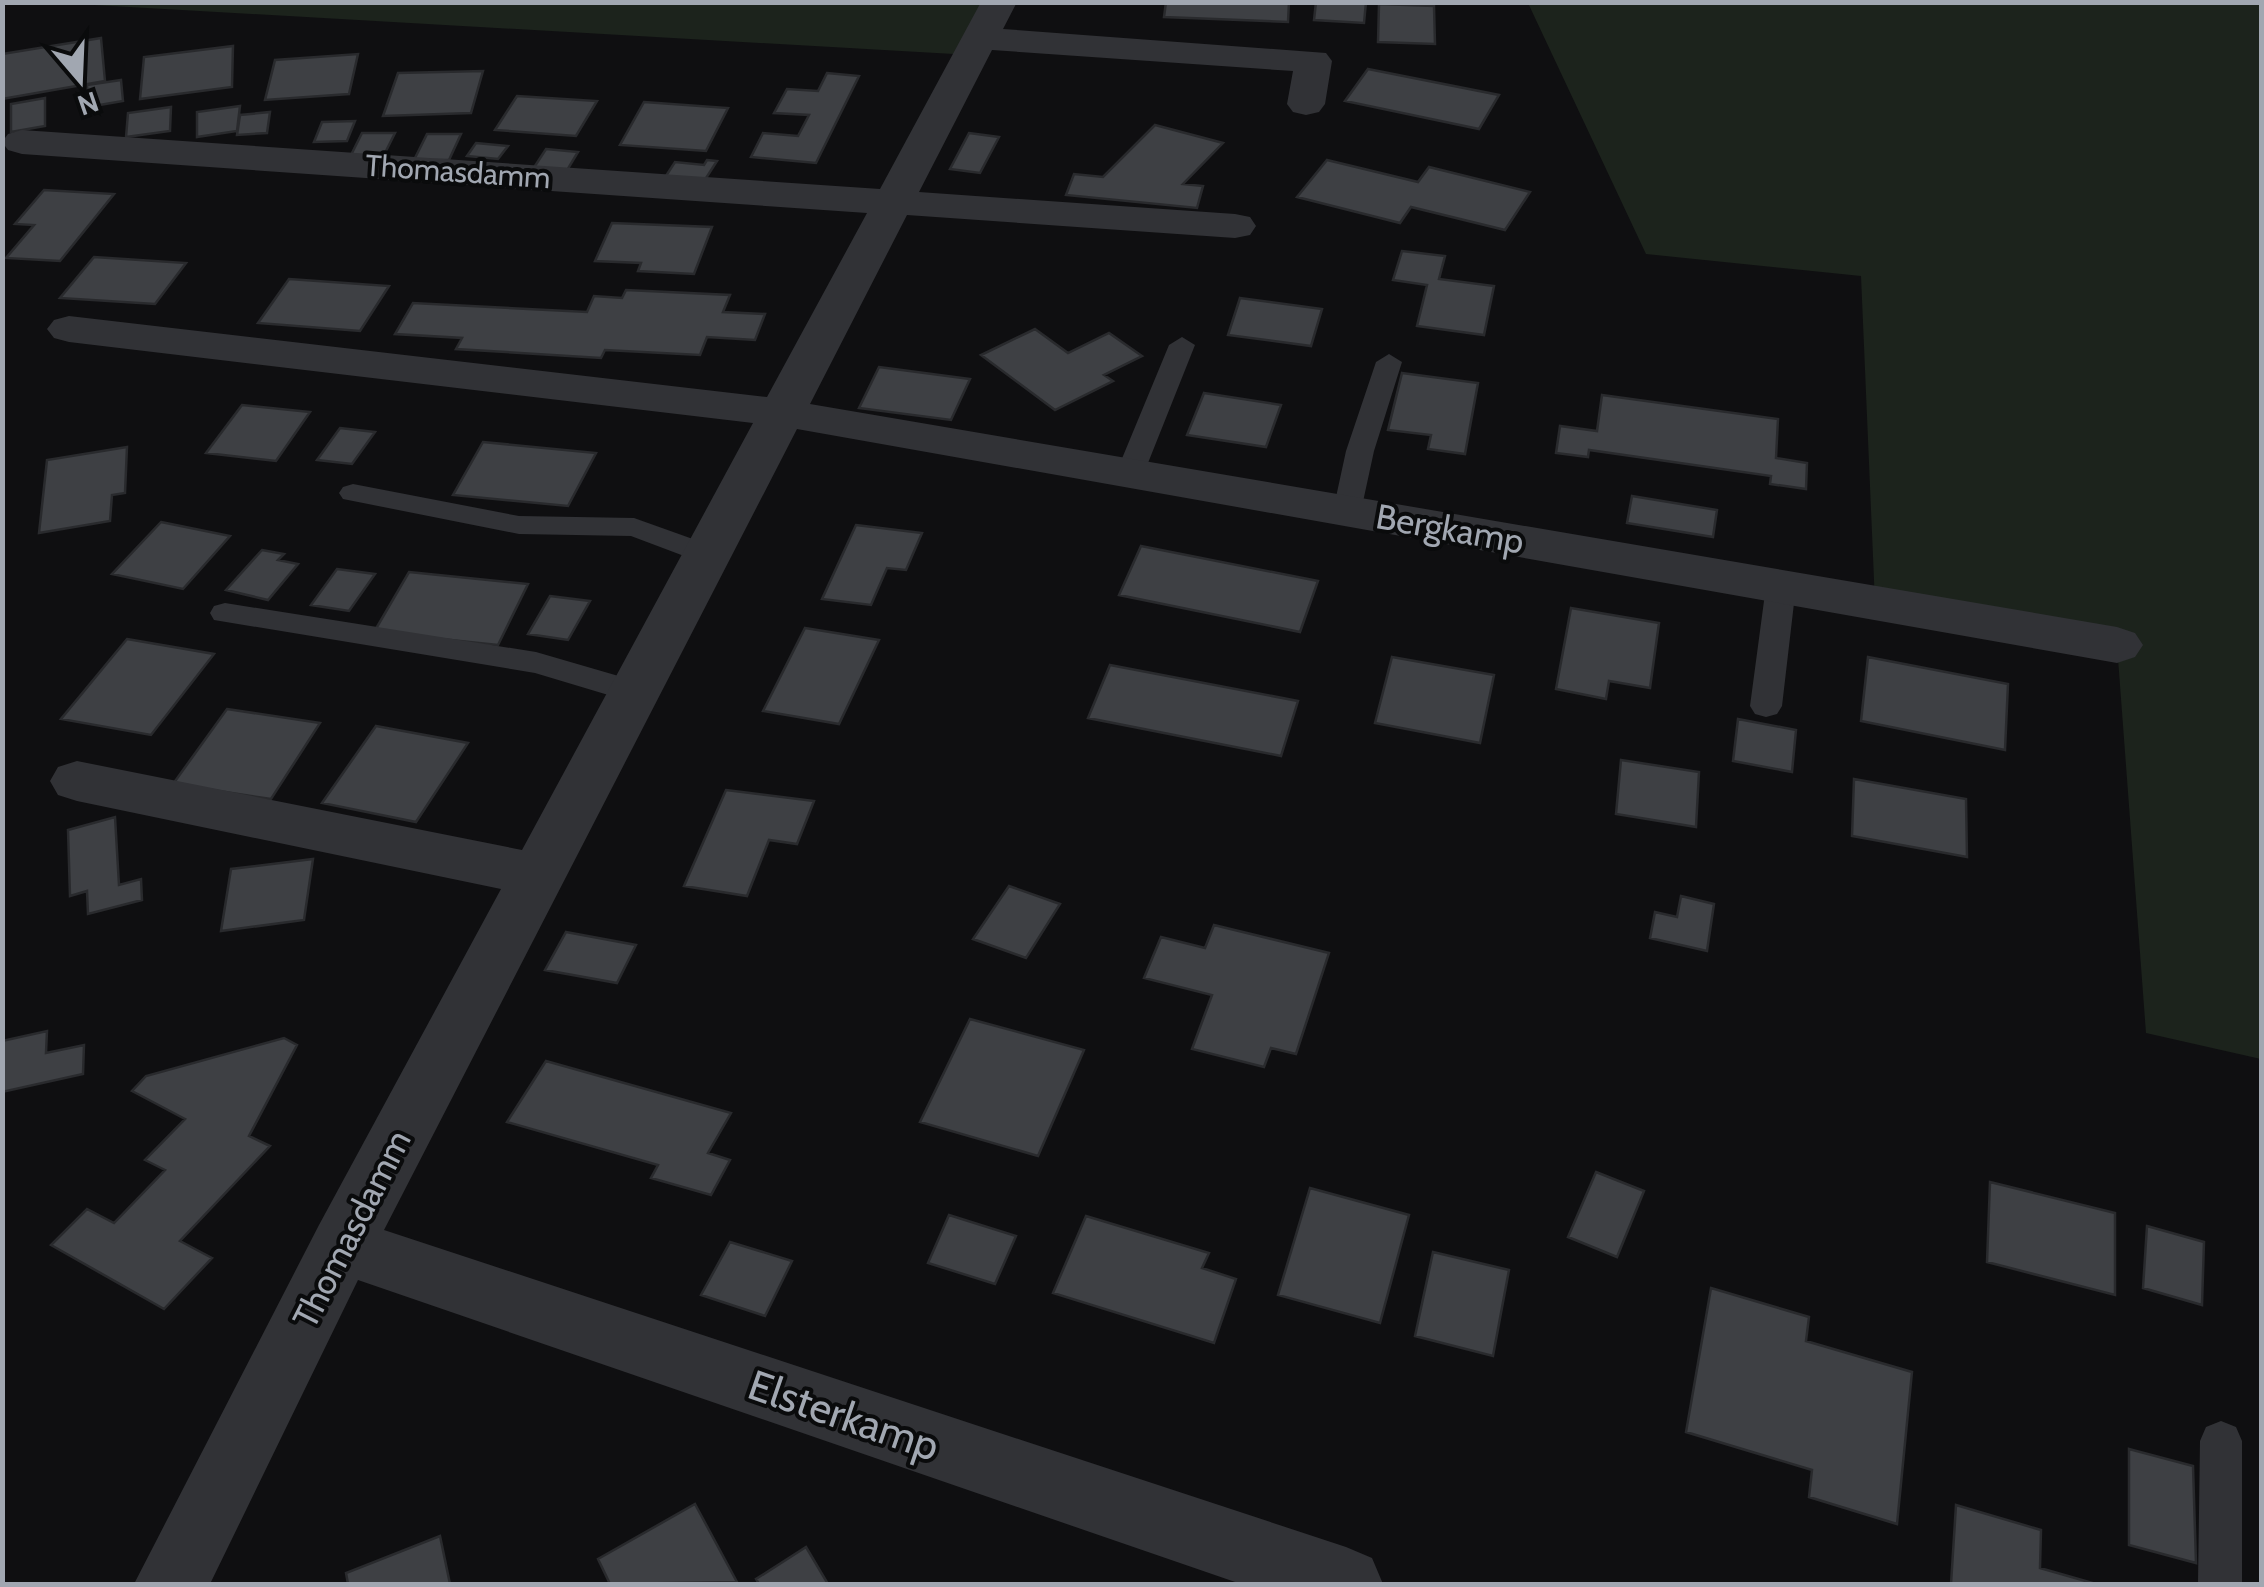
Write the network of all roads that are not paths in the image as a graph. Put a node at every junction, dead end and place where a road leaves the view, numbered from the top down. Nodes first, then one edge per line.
1 (989, 20) edge
2 (1306, 104) dead end
3 (22, 142) dead end
4 (894, 201) junction
5 (1235, 226) dead end
6 (68, 329) dead end
7 (1182, 345) dead end
8 (1389, 362) dead end
9 (784, 414) junction
10 (1130, 473) junction
11 (353, 494) dead end
12 (1346, 511) junction
13 (708, 555) junction
14 (1781, 586) junction
15 (225, 613) dead end
16 (2117, 644) dead end
17 (635, 692) junction
18 (1766, 706) dead end
19 (78, 781) dead end
20 (539, 875) junction
21 (342, 1245) junction
22 (2221, 1442) dead end
23 (170, 1584) edge
24 (1346, 1584) edge
25 (2220, 1584) edge

1 - 2 street, Thomasdamm
1 - 4 street, Thomasdamm
3 - 4 street, Thomasdamm
4 - 5 street, Thomasdamm
4 - 9 street, Thomasdamm
6 - 9 street
7 - 10 lane
8 - 12 lane
9 - 10 street, Bergkamp
9 - 13 street, Thomasdamm
10 - 12 street, Bergkamp
11 - 13 lane
12 - 14 street, Bergkamp
13 - 17 street, Thomasdamm
14 - 16 street, Bergkamp
14 - 18 lane
15 - 17 lane
17 - 20 street, Thomasdamm
19 - 20 street
20 - 21 street, Thomasdamm
21 - 23 street, Thomasdamm
21 - 24 street, Elsterkamp
22 - 25 lane

